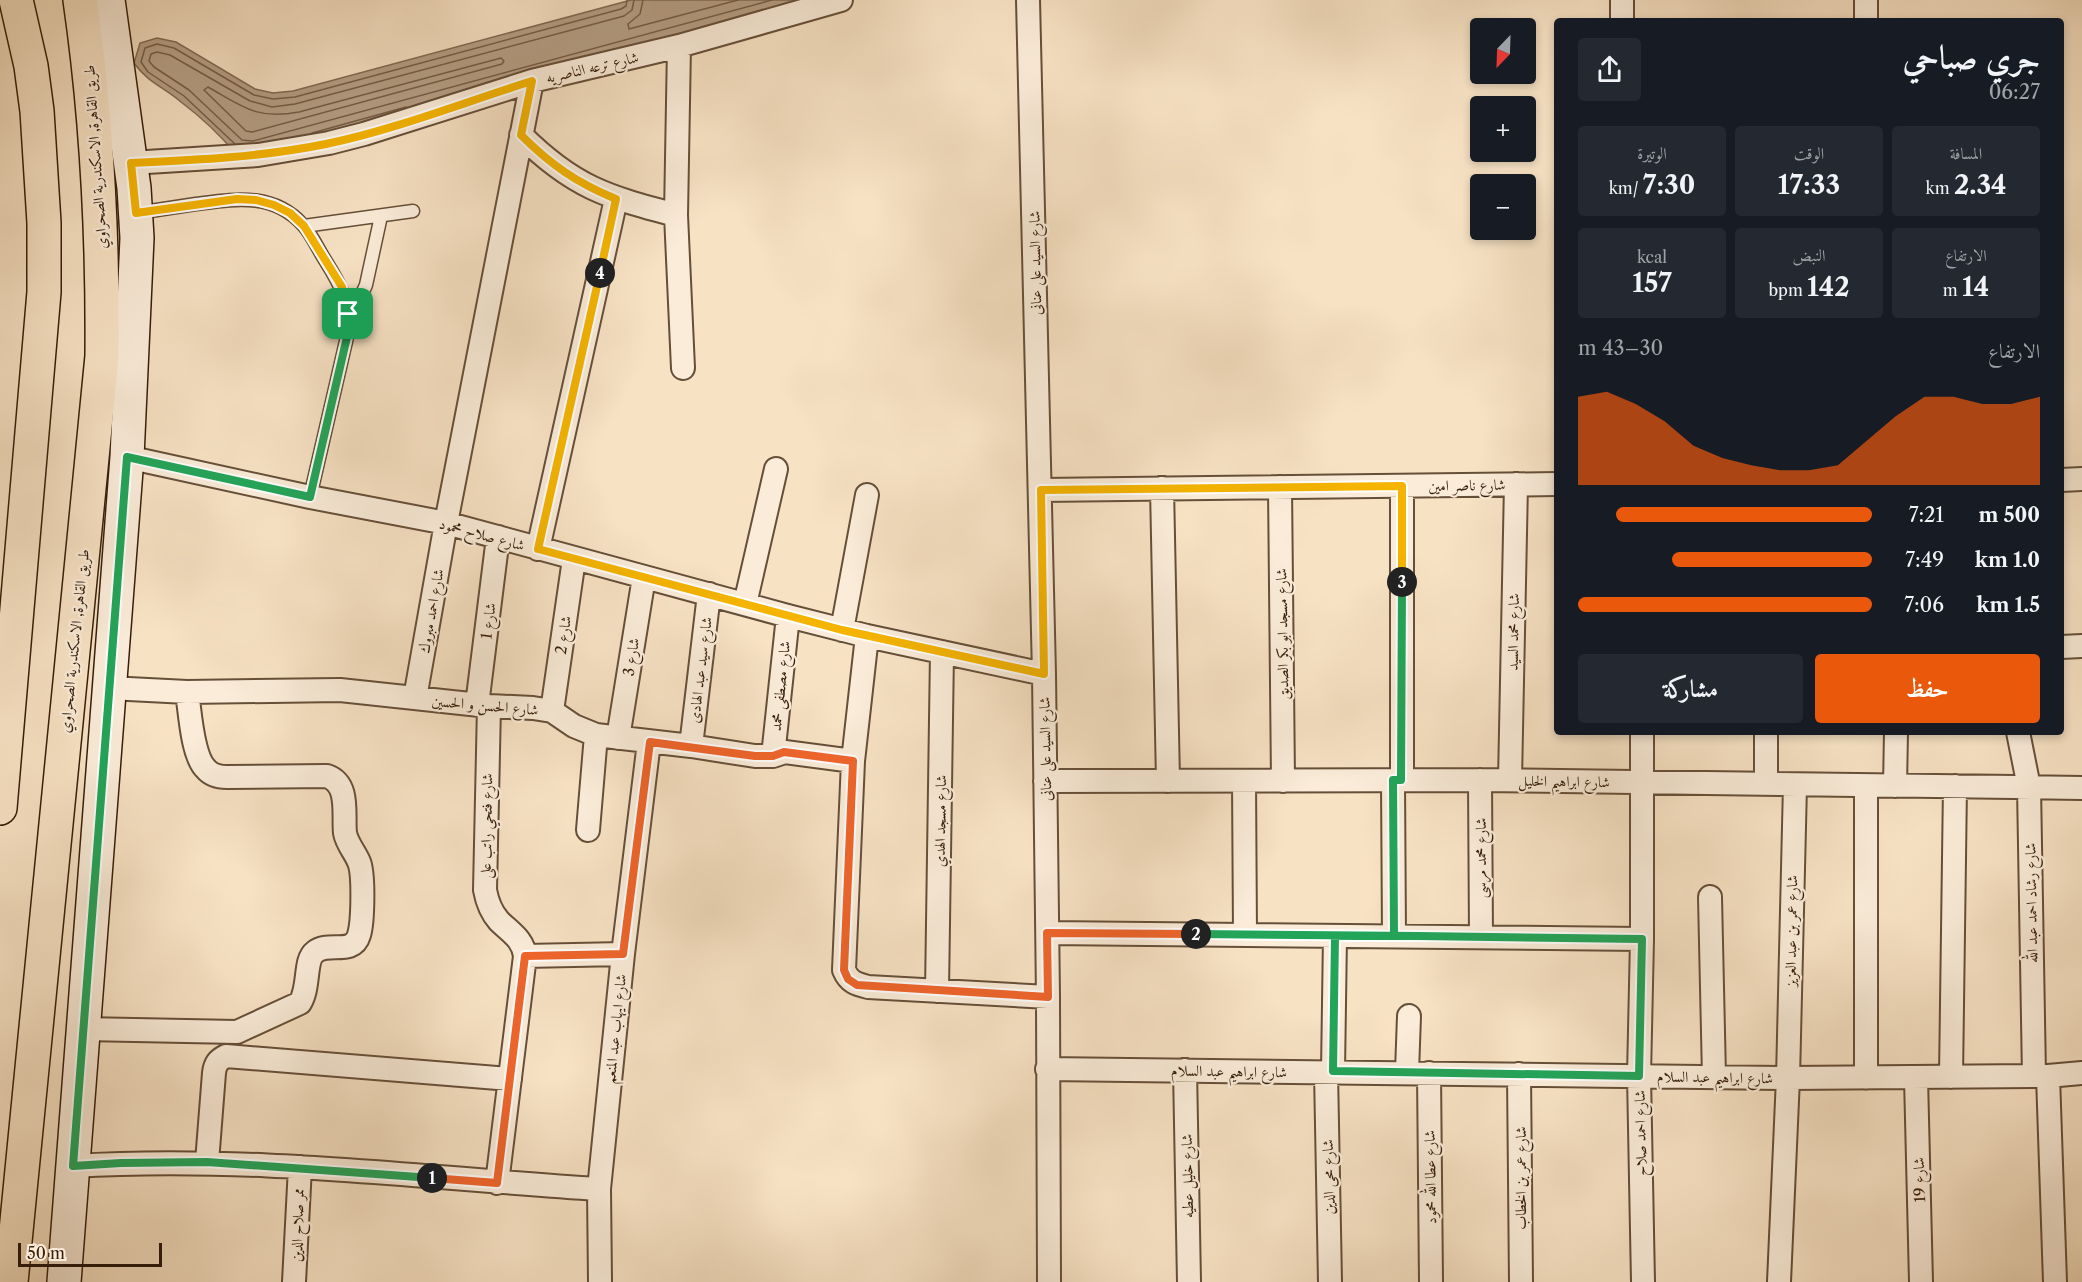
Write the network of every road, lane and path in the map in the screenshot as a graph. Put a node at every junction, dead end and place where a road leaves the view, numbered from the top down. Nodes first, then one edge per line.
1 (16, 0) edge
2 (80, 0) edge
3 (108, 0) edge
4 (841, 0) edge
5 (1028, 0) edge
6 (1622, 0) edge
7 (1866, 0) edge
8 (1622, 18) edge
9 (1866, 18) edge
10 (679, 46) junction
11 (532, 81) junction
12 (521, 135) junction
13 (131, 163) junction
14 (616, 199) junction
15 (413, 212) dead end
16 (136, 213) junction
17 (676, 215) junction
18 (381, 216) junction
19 (304, 226) junction
20 (348, 314) junction
21 (683, 368) dead end
22 (127, 457) junction
23 (776, 469) dead end
24 (2064, 480) edge
25 (2082, 480) edge
26 (1516, 484) junction
27 (1554, 484) edge
28 (1402, 486) junction
29 (1280, 487) junction
30 (1162, 488) junction
31 (1041, 490) junction
32 (867, 495) dead end
33 (310, 497) junction
34 (446, 523) junction
35 (498, 537) junction
36 (538, 549) junction
37 (574, 559) junction
38 (644, 577) junction
39 (709, 594) junction
40 (745, 604) junction
41 (788, 616) junction
42 (842, 630) junction
43 (867, 636) junction
44 (2082, 646) edge
45 (2064, 647) edge
46 (942, 652) junction
47 (1044, 674) junction
48 (109, 688) junction
49 (188, 692) junction
50 (415, 698) junction
51 (483, 705) junction
52 (552, 711) junction
53 (1642, 735) edge
54 (1766, 735) edge
55 (1896, 735) edge
56 (2019, 735) edge
57 (607, 737) junction
58 (650, 742) junction
59 (691, 746) junction
60 (773, 756) junction
61 (853, 761) junction
62 (1397, 780) junction
63 (1480, 780) junction
64 (1510, 780) junction
65 (1168, 781) junction
66 (1244, 781) junction
67 (1283, 781) junction
68 (1045, 782) junction
69 (1643, 783) junction
70 (1766, 784) junction
71 (1795, 785) junction
72 (1866, 786) junction
73 (1895, 786) junction
74 (1955, 786) junction
75 (2029, 787) junction
76 (2082, 788) edge
77 (0, 808) edge
78 (588, 830) dead end
79 (1710, 897) dead end
80 (1047, 933) junction
81 (1245, 934) junction
82 (1335, 936) junction
83 (1394, 936) junction
84 (1481, 937) junction
85 (1642, 939) junction
86 (623, 954) junction
87 (525, 956) junction
88 (937, 991) junction
89 (1048, 997) junction
90 (1409, 1016) dead end
91 (83, 1029) junction
92 (1047, 1069) junction
93 (1185, 1070) junction
94 (1329, 1072) junction
95 (1418, 1072) junction
96 (2082, 1073) edge
97 (1520, 1074) junction
98 (1639, 1076) junction
99 (2041, 1076) junction
100 (1714, 1077) junction
101 (1951, 1077) junction
102 (1788, 1078) junction
103 (1866, 1078) junction
104 (1916, 1078) junction
105 (510, 1079) junction
106 (207, 1162) junction
107 (73, 1166) junction
108 (300, 1167) junction
109 (497, 1183) junction
110 (599, 1189) junction
111 (11, 1282) edge
112 (64, 1282) edge
113 (294, 1282) edge
114 (600, 1282) edge
115 (1049, 1282) edge
116 (1189, 1282) edge
117 (1330, 1282) edge
118 (1431, 1282) edge
119 (1521, 1282) edge
120 (1643, 1282) edge
121 (1779, 1282) edge
122 (1921, 1282) edge
123 (2055, 1282) edge

1 - 77 highway
2 - 111 highway, طريق القاهرة, الاسكندرية الصحراوي
3 - 13 street
4 - 10 street, شارع ترعه الناصريه
5 - 31 street, شارع السيد على عنانى
6 - 8 street
7 - 9 street
10 - 11 street, شارع ترعه الناصريه
10 - 17 street
11 - 12 street, شارع احمد مبروك
11 - 13 street, شارع ترعه الناصريه
12 - 14 street
12 - 34 street, شارع احمد مبروك
13 - 16 street
14 - 17 street
14 - 36 street
15 - 18 lane
16 - 19 lane
16 - 22 street
17 - 21 street
18 - 19 lane
18 - 20 lane
19 - 20 lane
20 - 33 lane
22 - 33 street, شارع صلاح محمود
22 - 48 street
23 - 40 street
24 - 25 street
26 - 27 street, شارع ناصر امين
26 - 28 street, شارع ناصر امين
26 - 64 street, شارع محمد السيد
28 - 29 street, شارع ناصر امين
28 - 62 street
29 - 30 street, شارع ناصر امين
29 - 67 street, شارع مسجد ابو بكر الصديق
30 - 31 street, شارع ناصر امين
30 - 65 street
31 - 47 street, شارع السيد على عنانى
32 - 42 street
33 - 34 street, شارع صلاح محمود
34 - 35 street, شارع صلاح محمود
34 - 50 street, شارع احمد مبروك
35 - 36 street, شارع صلاح محمود
35 - 51 street, شارع 1
36 - 37 street, شارع صلاح محمود
37 - 38 street, شارع صلاح محمود
37 - 52 street, شارع 2
38 - 39 street, شارع صلاح محمود
38 - 57 street, شارع 3
39 - 40 street, شارع صلاح محمود
39 - 59 street, شارع سيد عبد الهادى
40 - 41 street, شارع صلاح محمود
41 - 42 street, شارع صلاح محمود
41 - 60 street, شارع مصطفى محمد
42 - 43 street, شارع صلاح محمود
43 - 46 street, شارع صلاح محمود
43 - 61 street
44 - 45 street
46 - 47 street, شارع صلاح محمود
46 - 88 street, شارع مسجد الهدي
47 - 68 street, شارع السيد على عنانى
48 - 49 street, شارع الحسن و الحسين
48 - 91 street
49 - 50 street, شارع الحسن و الحسين
49 - 91 street
50 - 51 street, شارع الحسن و الحسين
51 - 52 street, شارع الحسن و الحسين
51 - 87 street, شارع فتحي راتب على
52 - 57 street, شارع الحسن و الحسين
53 - 69 street, شارع احمد صلاح
54 - 70 street
55 - 73 street
56 - 75 street, شارع رشاد احمد عبد الله
57 - 58 street, شارع الحسن و الحسين
57 - 78 street, شارع 3
58 - 59 street, شارع الحسن و الحسين
58 - 86 street, شارع ايهاب عبد المنعم
59 - 60 street, شارع الحسن و الحسين
60 - 61 street, شارع الحسن و الحسين
61 - 88 street
62 - 63 street, شارع ابراهيم الخليل
62 - 67 street, شارع ابراهيم الخليل
62 - 83 street
63 - 64 street, شارع ابراهيم الخليل
63 - 84 street, شارع محمد مرسى
64 - 69 street, شارع ابراهيم الخليل
65 - 66 street, شارع ابراهيم الخليل
65 - 68 street, شارع ابراهيم الخليل
66 - 67 street, شارع ابراهيم الخليل
66 - 81 street
68 - 80 street, شارع السيد على عنانى
69 - 70 street, شارع ابراهيم الخليل
69 - 85 street, شارع احمد صلاح
70 - 71 street, شارع ابراهيم الخليل
71 - 72 street, شارع ابراهيم الخليل
71 - 102 street, شارع عمر بن عبد العزيز
72 - 73 street, شارع ابراهيم الخليل
72 - 103 street
73 - 74 street, شارع ابراهيم الخليل
74 - 75 street, شارع ابراهيم الخليل
74 - 101 street
75 - 76 street, شارع ابراهيم الخليل
75 - 99 street, شارع رشاد احمد عبد الله
79 - 100 street
80 - 81 street
80 - 89 street, شارع السيد على عنانى
81 - 82 street
82 - 83 street
82 - 94 street, شارع محى الدين
83 - 84 street
84 - 85 street
85 - 98 street, شارع احمد صلاح
86 - 87 street
86 - 110 street, شارع ايهاب عبد المنعم
87 - 105 street
88 - 89 street
89 - 92 street, شارع السيد على عنانى
90 - 95 street, شارع عطا الله محمود
91 - 107 street
92 - 93 street, شارع ابراهيم عبد السلام
92 - 115 street, شارع السيد على عنانى
93 - 94 street, شارع ابراهيم عبد السلام
93 - 116 street, شارع خليل عطيه
94 - 95 street, شارع ابراهيم عبد السلام
94 - 117 street, شارع محى الدين
95 - 97 street, شارع ابراهيم عبد السلام
95 - 118 street, شارع عطا الله محمود
96 - 99 street, شارع ابراهيم عبد السلام
97 - 98 street, شارع ابراهيم عبد السلام
97 - 119 street, شارع عمر بن الخطاب
98 - 100 street, شارع ابراهيم عبد السلام
98 - 120 street, شارع احمد صلاح
99 - 101 street, شارع ابراهيم عبد السلام
99 - 123 street, شارع رشاد احمد عبد الله
100 - 102 street, شارع ابراهيم عبد السلام
101 - 104 street, شارع ابراهيم عبد السلام
102 - 103 street, شارع ابراهيم عبد السلام
102 - 121 street, شارع عمر بن عبد العزيز
103 - 104 street, شارع ابراهيم عبد السلام
104 - 122 street, شارع 19
105 - 106 street
105 - 109 street
106 - 107 street
106 - 108 street
107 - 112 street
108 - 109 street
108 - 113 street, ممر صلاح الدين
109 - 110 street
110 - 114 street, شارع ايهاب عبد المنعم

